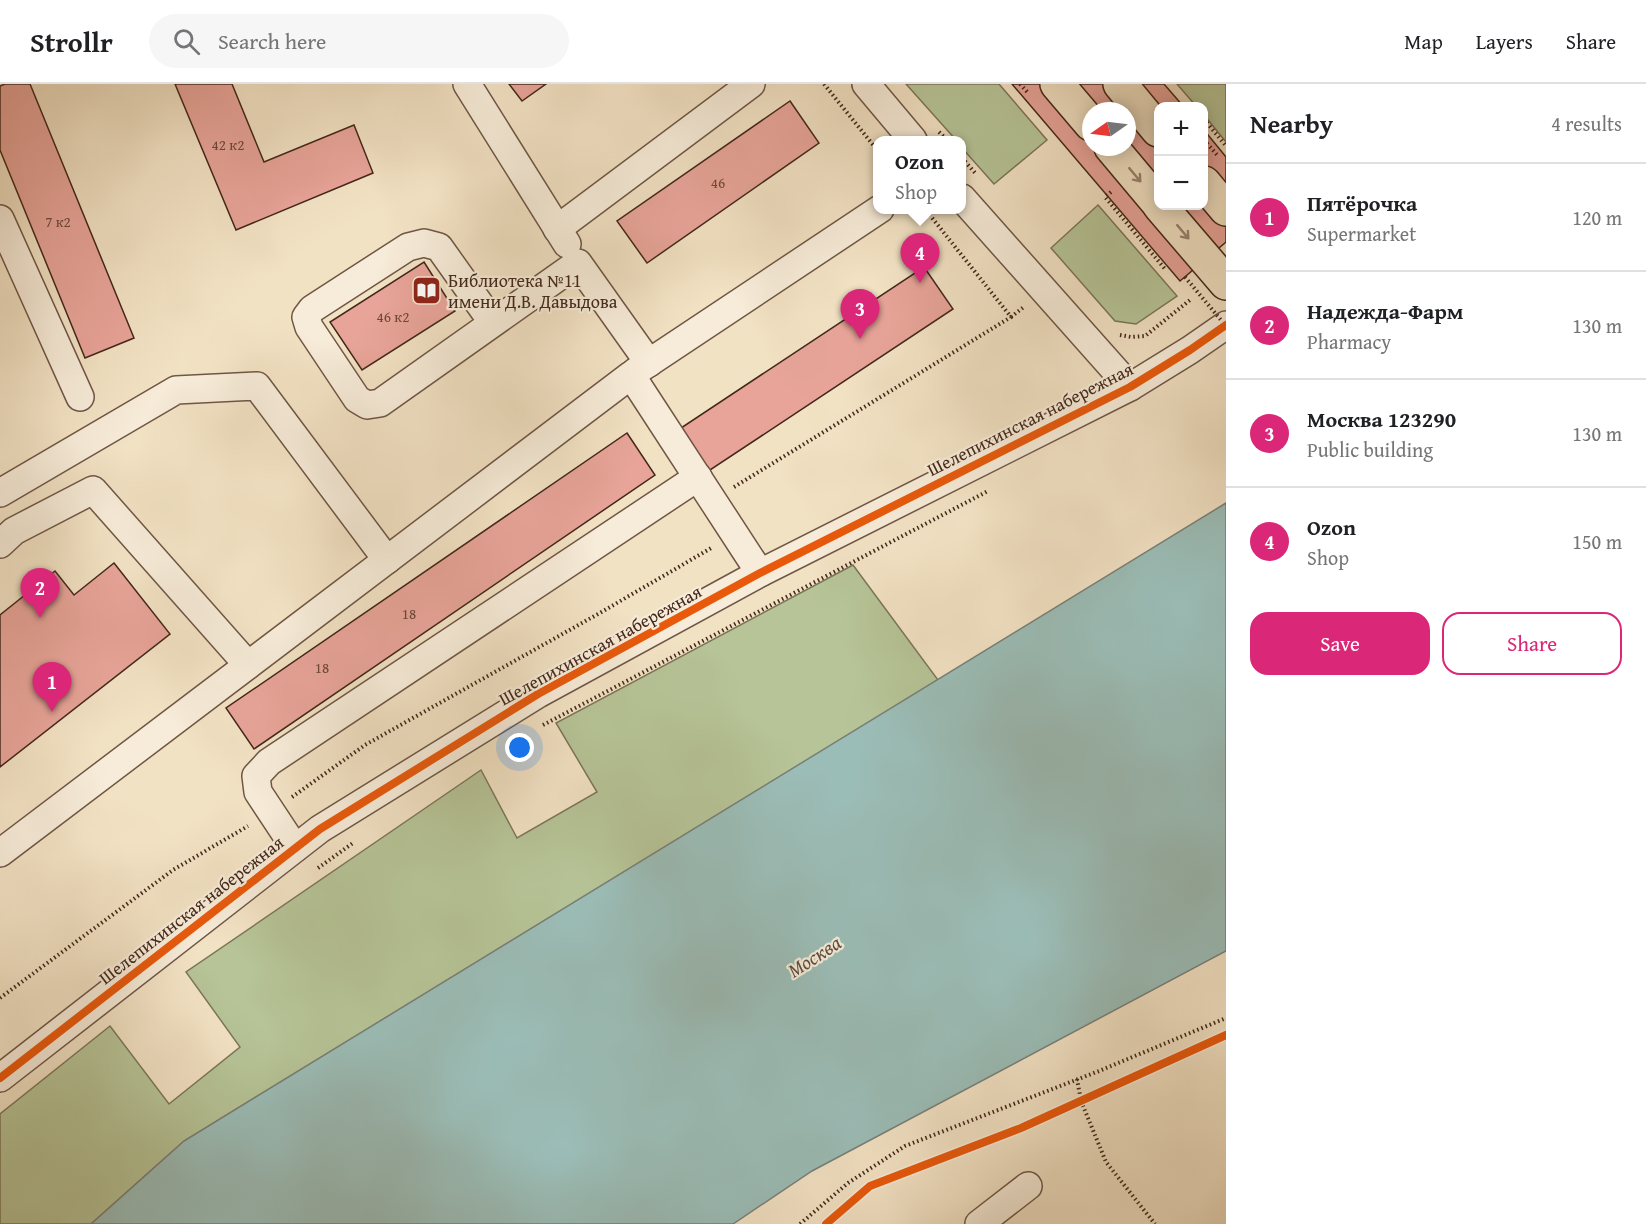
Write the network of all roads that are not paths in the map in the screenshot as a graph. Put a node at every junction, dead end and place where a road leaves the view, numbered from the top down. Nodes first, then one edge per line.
1 (467, 84) edge
2 (751, 84) edge
3 (866, 84) edge
4 (1057, 84) edge
5 (1120, 84) edge
6 (1082, 113) edge
7 (1154, 125) edge
8 (909, 136) edge
9 (1119, 156) edge
10 (1211, 170) edge
11 (1154, 198) edge
12 (966, 202) edge
13 (1226, 209) edge
14 (1163, 210) edge
15 (874, 214) edge
16 (0, 219) edge
17 (557, 229) junction
18 (578, 263) junction
19 (1206, 273) edge
20 (493, 323) junction
21 (1226, 325) edge
22 (640, 369) junction
23 (1130, 387) junction
24 (80, 397) dead end
25 (698, 477) junction
26 (0, 493) edge
27 (0, 544) edge
28 (387, 560) junction
29 (760, 573) junction
30 (248, 665) junction
31 (295, 848) junction
32 (0, 853) edge
33 (0, 1078) edge
34 (1028, 1186) dead end
35 (979, 1224) edge

1 - 17 street
2 - 17 street
3 - 8 street
4 - 6 main road
5 - 7 main road
9 -> 11 main road
10 - 13 main road
12 - 23 street
14 -> 19 main road
15 - 22 street
16 - 24 street
17 - 18 street
18 - 20 street
18 - 22 street
20 - 20 street
21 - 23 street, Шелепихинская набережная
22 - 25 street
22 - 28 street
23 - 29 street, Шелепихинская набережная
25 - 29 street
25 - 31 street
26 - 28 street
27 - 30 street
28 - 30 street
29 - 31 street, Шелепихинская набережная
30 - 32 street
31 - 33 street, Шелепихинская набережная
34 - 35 street

